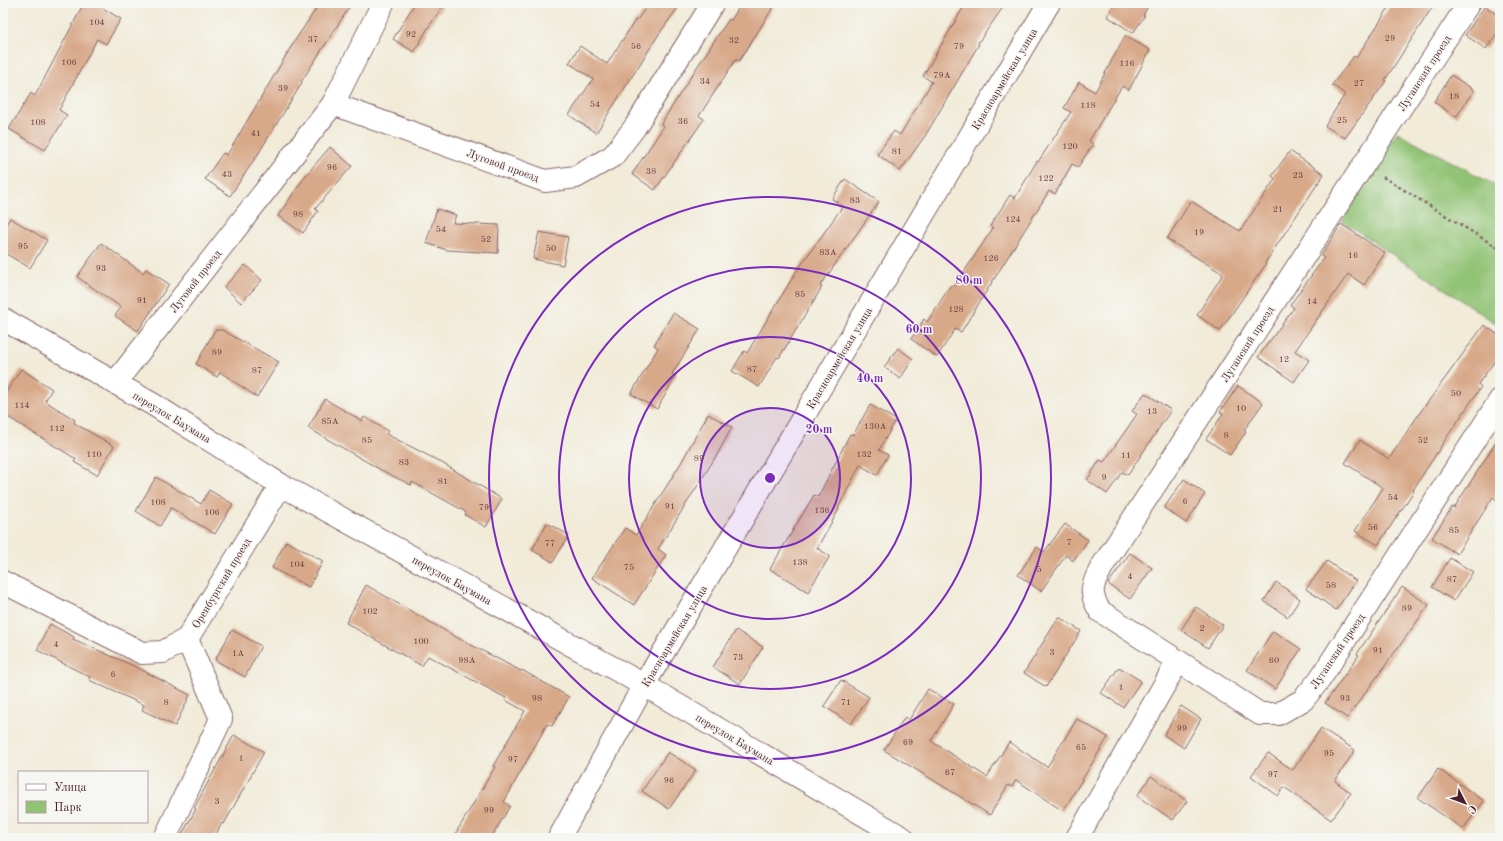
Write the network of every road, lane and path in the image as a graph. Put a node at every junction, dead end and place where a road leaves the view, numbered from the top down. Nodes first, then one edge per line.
1 (383, 3) edge
2 (713, 3) edge
3 (1049, 3) edge
4 (1469, 3) edge
5 (333, 104) junction
6 (1364, 165) junction
7 (1500, 249) edge
8 (3, 319) edge
9 (116, 383) junction
10 (1500, 400) edge
11 (281, 485) junction
12 (3, 582) edge
13 (187, 639) junction
14 (1178, 662) junction
15 (644, 685) junction
16 (165, 838) edge
17 (558, 838) edge
18 (903, 838) edge
19 (1077, 838) edge

1 - 5 street, Луговой проезд
2 - 5 street, Луговой проезд
3 - 15 street, Красноармейская улица
4 - 6 street, Луганский проезд
5 - 9 street, Луговой проезд
6 - 7 path
6 - 14 street, Луганский проезд
8 - 9 street, переулок Баумана
9 - 11 street, переулок Баумана
10 - 14 street, Луганский проезд
11 - 13 street, Оренбургский проезд
11 - 15 street, переулок Баумана
12 - 13 street
13 - 16 street, Оренбургский проезд
14 - 19 street
15 - 17 street, Красноармейская улица
15 - 18 street, переулок Баумана

